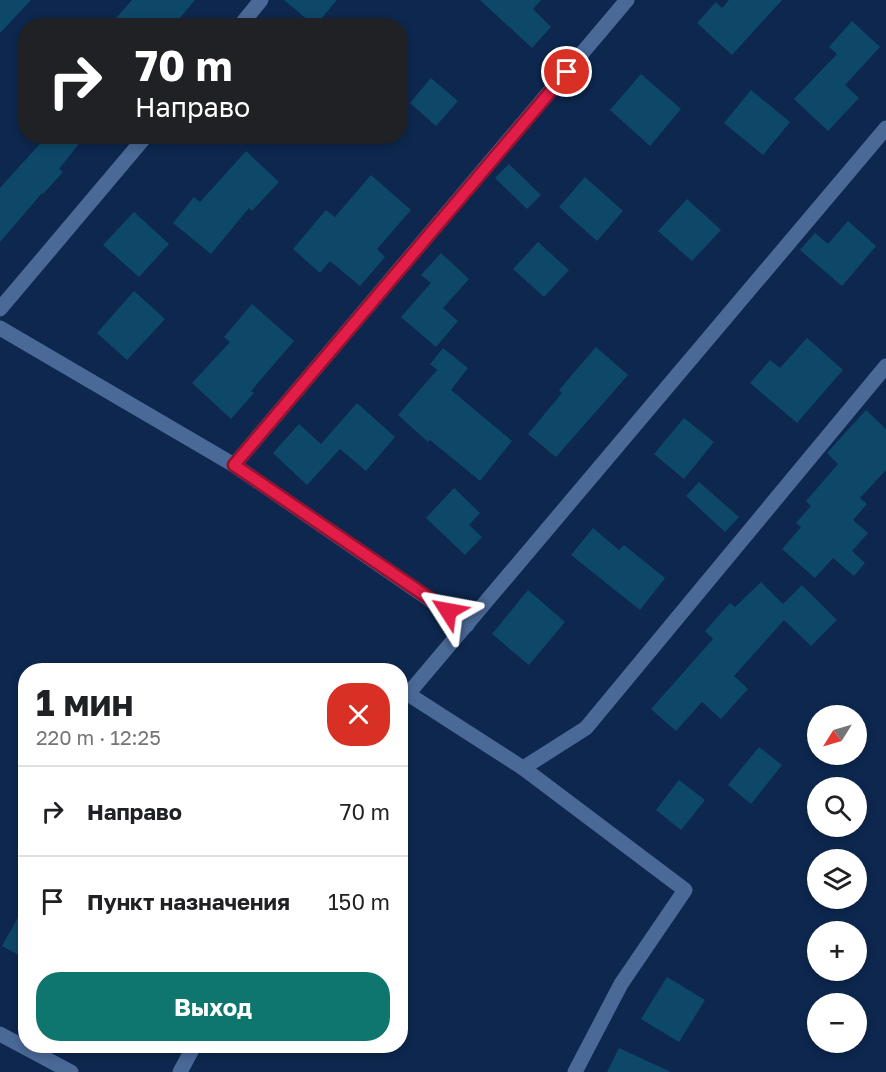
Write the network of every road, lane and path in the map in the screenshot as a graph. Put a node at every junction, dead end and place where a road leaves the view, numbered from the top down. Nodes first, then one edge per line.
1 (261, 0) edge
2 (627, 0) edge
3 (246, 18) edge
4 (886, 128) edge
5 (139, 144) edge
6 (0, 309) edge
7 (0, 328) edge
8 (886, 366) edge
9 (234, 465) junction
10 (467, 625) junction
11 (408, 695) edge
12 (408, 702) edge
13 (523, 768) junction
14 (0, 1034) edge
15 (18, 1044) edge
16 (36, 1053) edge
17 (190, 1053) edge
18 (71, 1072) edge
19 (180, 1072) edge
20 (575, 1072) edge

1 - 3 street
2 - 9 street
4 - 10 street
5 - 6 street
7 - 9 street
8 - 13 street
9 - 10 street
10 - 11 street
12 - 13 street
13 - 20 street
14 - 15 street
16 - 18 street
17 - 19 street

